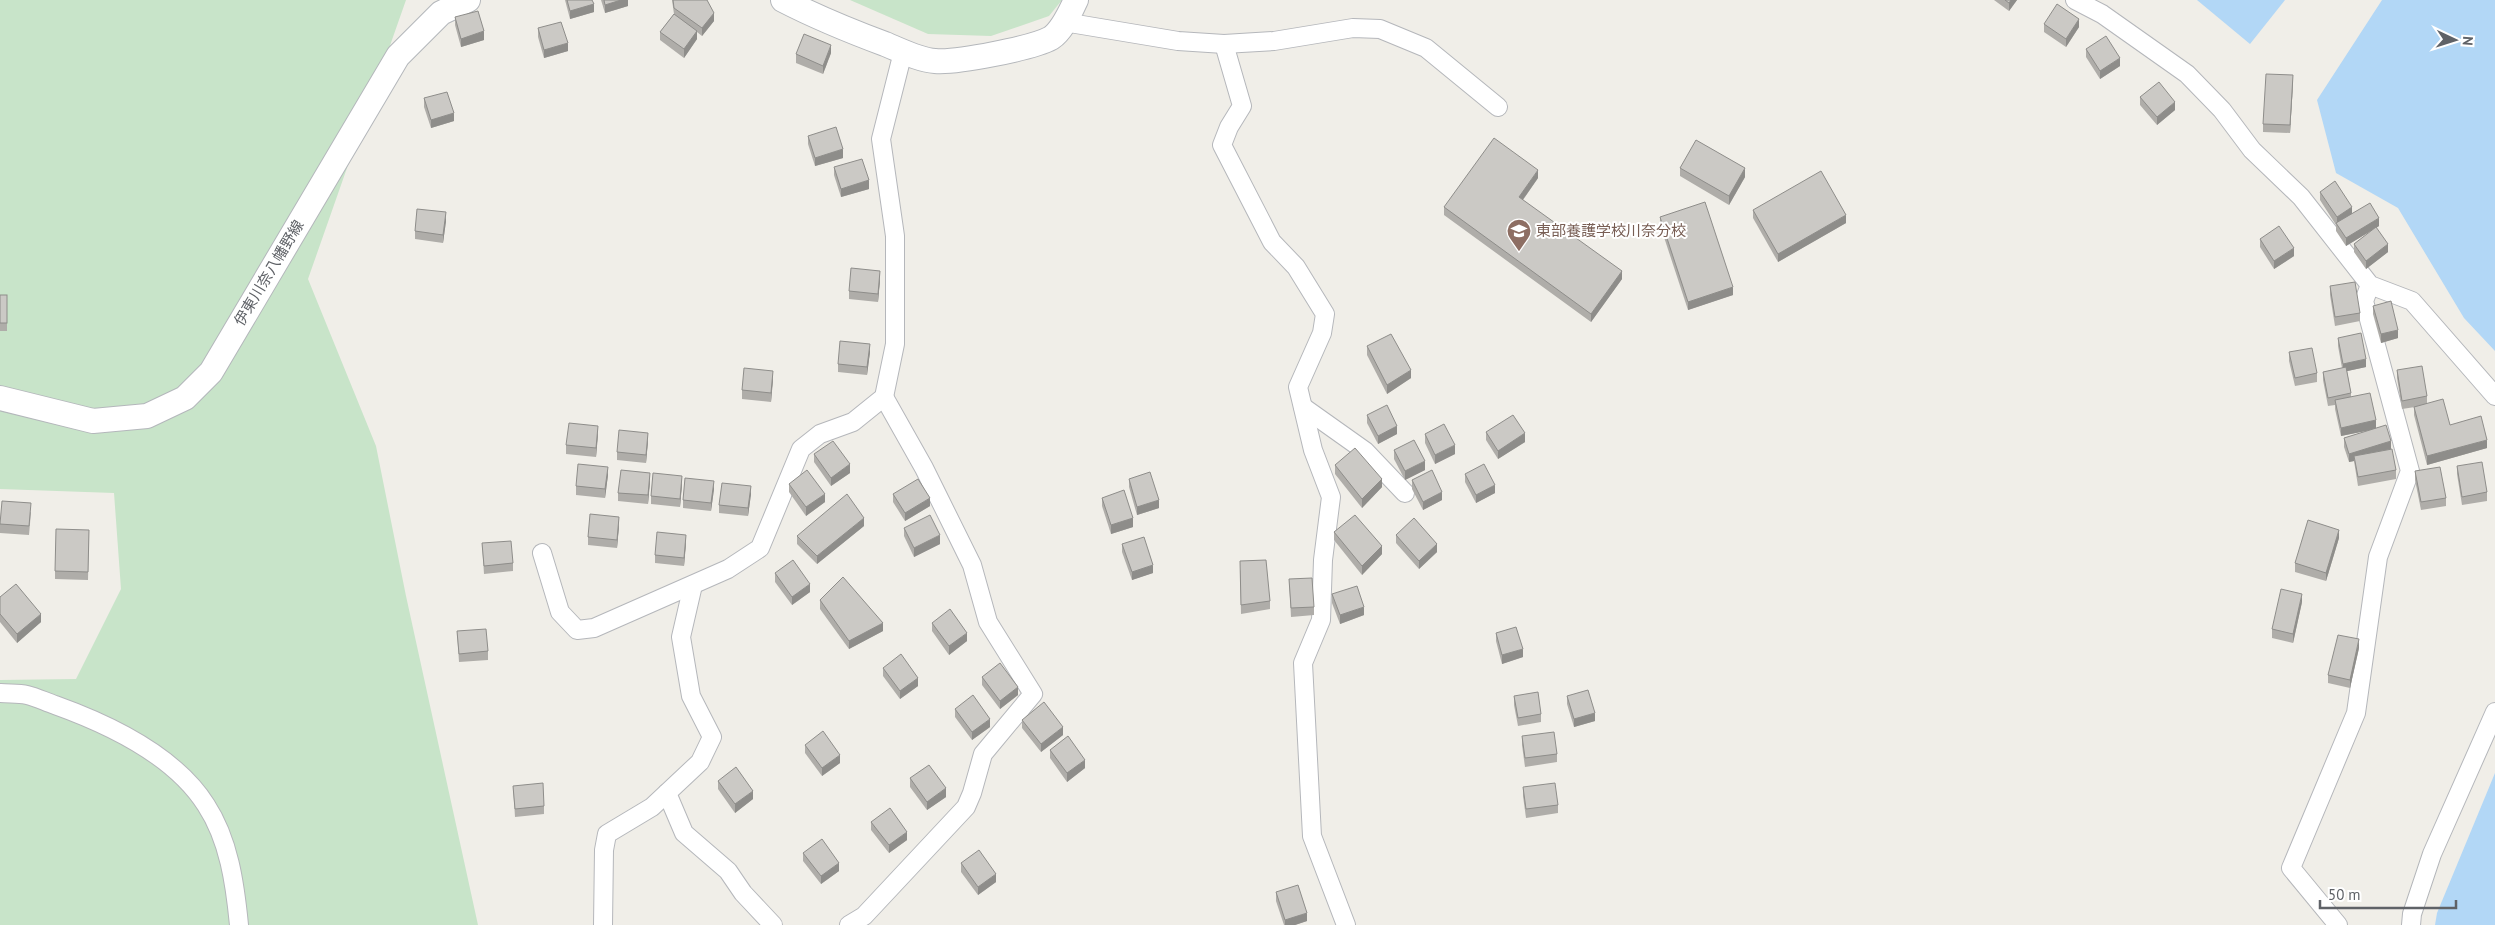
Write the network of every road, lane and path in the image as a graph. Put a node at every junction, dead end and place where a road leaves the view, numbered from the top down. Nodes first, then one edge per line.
1 (468, 0) edge
2 (783, 0) edge
3 (1076, 0) edge
4 (2075, 0) edge
5 (1064, 22) junction
6 (1224, 44) junction
7 (903, 52) junction
8 (1498, 107) dead end
9 (2370, 285) junction
10 (2495, 396) edge
11 (884, 397) junction
12 (0, 398) edge
13 (1303, 407) junction
14 (1405, 493) dead end
15 (542, 553) dead end
16 (693, 585) junction
17 (0, 693) edge
18 (2495, 712) edge
19 (667, 793) junction
20 (239, 925) edge
21 (604, 925) edge
22 (773, 925) edge
23 (849, 925) edge
24 (1346, 925) edge
25 (2338, 925) edge
26 (2411, 925) edge

1 - 12 main road, 伊東川奈八幡野線
2 - 7 main road
3 - 5 main road
4 - 9 street
5 - 6 street
5 - 7 main road
6 - 8 street
6 - 13 street
7 - 11 street
9 - 10 street
9 - 25 street
11 - 16 street
11 - 23 street
13 - 14 street
13 - 24 street
15 - 16 street
16 - 19 street
17 - 20 street
18 - 26 street
19 - 21 street
19 - 22 street

